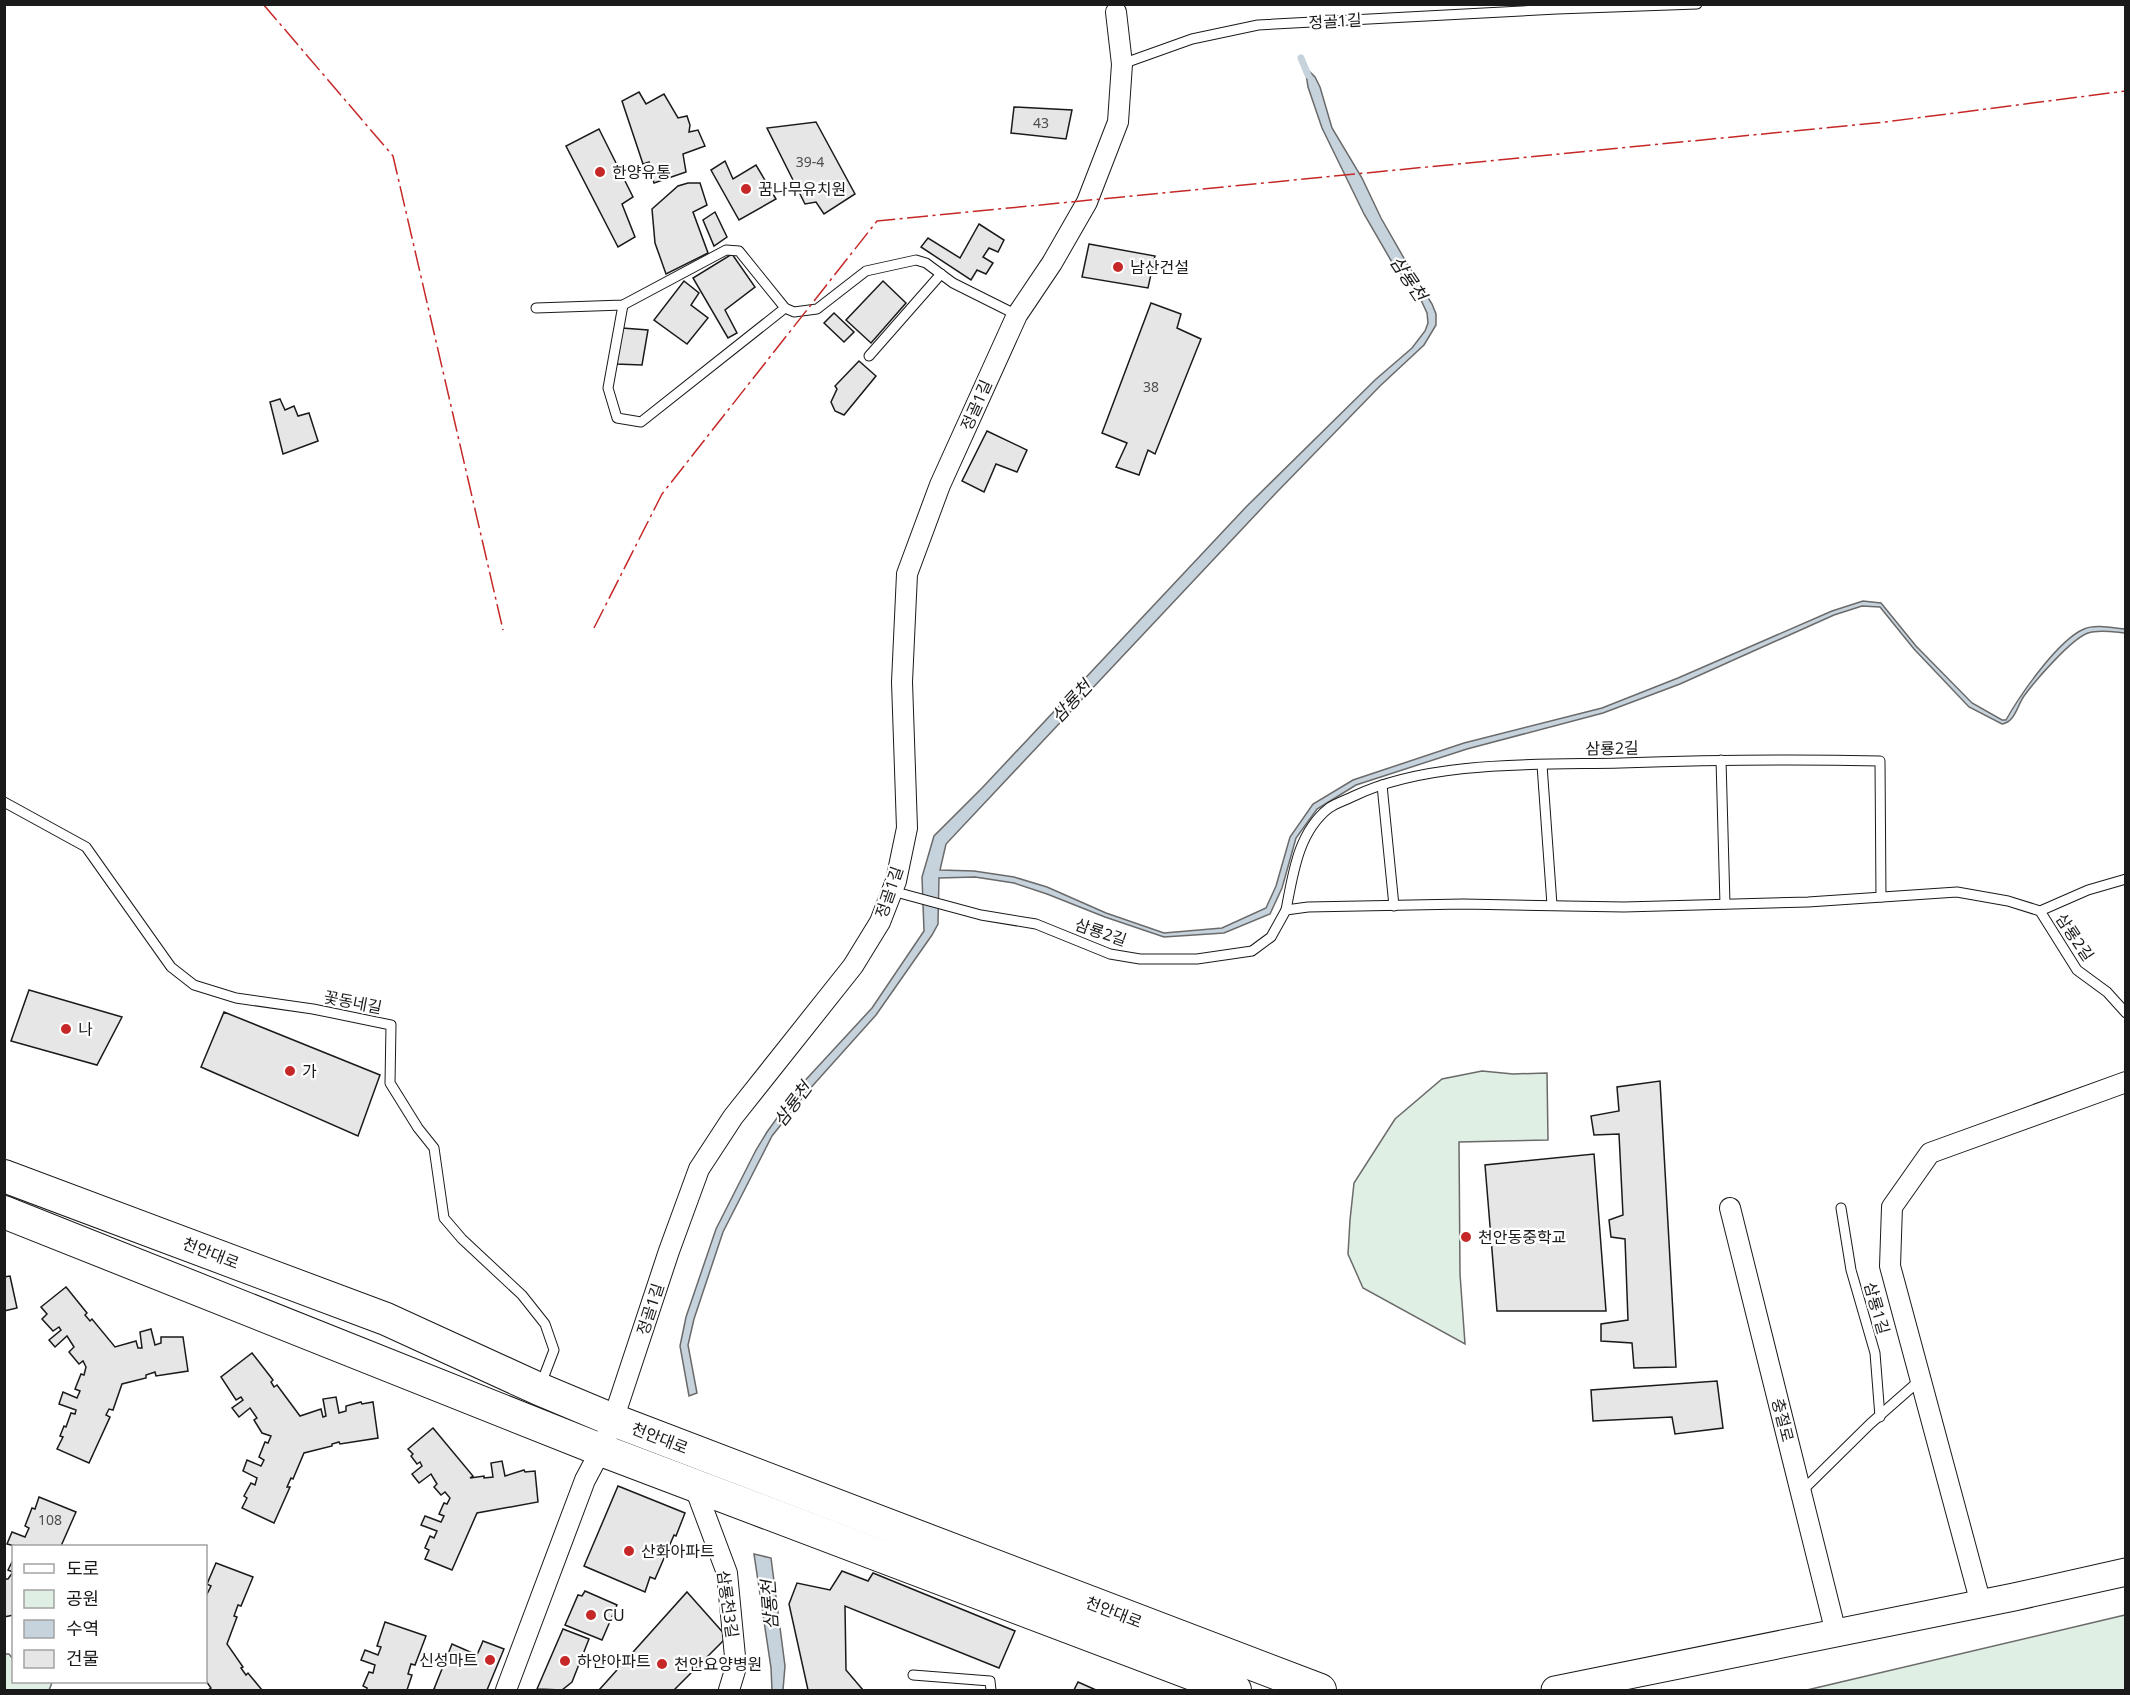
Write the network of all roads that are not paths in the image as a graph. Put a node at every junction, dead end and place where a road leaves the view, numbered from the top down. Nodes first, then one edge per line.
1 (1697, 4) edge
2 (1116, 12) dead end
3 (1122, 64) junction
4 (941, 274) junction
5 (623, 305) junction
6 (536, 308) dead end
7 (785, 308) junction
8 (1017, 315) junction
9 (869, 356) dead end
10 (1721, 760) junction
11 (1542, 765) junction
12 (1382, 785) junction
13 (4, 802) edge
14 (2126, 879) edge
15 (892, 891) junction
16 (1881, 897) junction
17 (1725, 904) junction
18 (1552, 905) junction
19 (1394, 906) junction
20 (1286, 910) junction
21 (2040, 911) junction
22 (2126, 1013) edge
23 (2122, 1081) edge
24 (4, 1176) edge
25 (1730, 1208) dead end
26 (1841, 1208) dead end
27 (4, 1212) edge
28 (1920, 1380) junction
29 (539, 1389) junction
30 (1880, 1416) junction
31 (613, 1420) junction
32 (601, 1450) junction
33 (694, 1485) junction
34 (1801, 1492) junction
35 (2126, 1572) edge
36 (1981, 1604) junction
37 (1836, 1633) junction
38 (913, 1675) dead end
39 (1608, 1685) edge
40 (1229, 1689) edge
41 (506, 1690) edge
42 (516, 1690) edge
43 (729, 1690) edge
44 (991, 1690) edge
45 (1320, 1690) edge
46 (1555, 1690) edge

1 - 3 lane, 정골1길
2 - 3 street, 정골1길
3 - 8 street, 정골1길
4 - 7 lane
4 - 8 lane
4 - 9 lane
5 - 6 lane
5 - 7 lane
5 - 7 lane
8 - 15 street, 정골1길
10 - 11 lane, 삼룡2길
10 - 16 lane, 삼룡2길
10 - 17 lane
11 - 12 lane, 삼룡2길
11 - 18 lane
12 - 19 lane
12 - 20 lane, 삼룡2길
13 - 29 lane, 꽃동네길
14 - 21 lane
15 - 20 lane, 삼룡2길
15 - 31 street, 정골1길
16 - 17 lane, 삼룡2길
16 - 21 lane, 삼룡2길
17 - 18 lane, 삼룡2길
18 - 19 lane, 삼룡2길
19 - 20 lane, 삼룡2길
21 - 22 lane, 삼룡2길
23 - 28 street
24 - 29 main road, 천안대로
25 - 34 street, 충절로
26 - 30 lane, 삼룡1길
27 - 32 main road, 천안대로
28 - 30 lane
28 - 36 street
29 - 31 main road, 천안대로
30 - 34 lane
31 - 32 street, 정골1길
31 - 45 main road, 천안대로
32 - 33 main road, 천안대로
32 - 41 street
32 - 42 street
33 - 40 main road, 천안대로
33 - 43 street, 삼룡천3길
34 - 37 street, 충절로
35 - 36 street
36 - 37 street
37 - 39 street
38 - 44 lane
39 - 46 street

